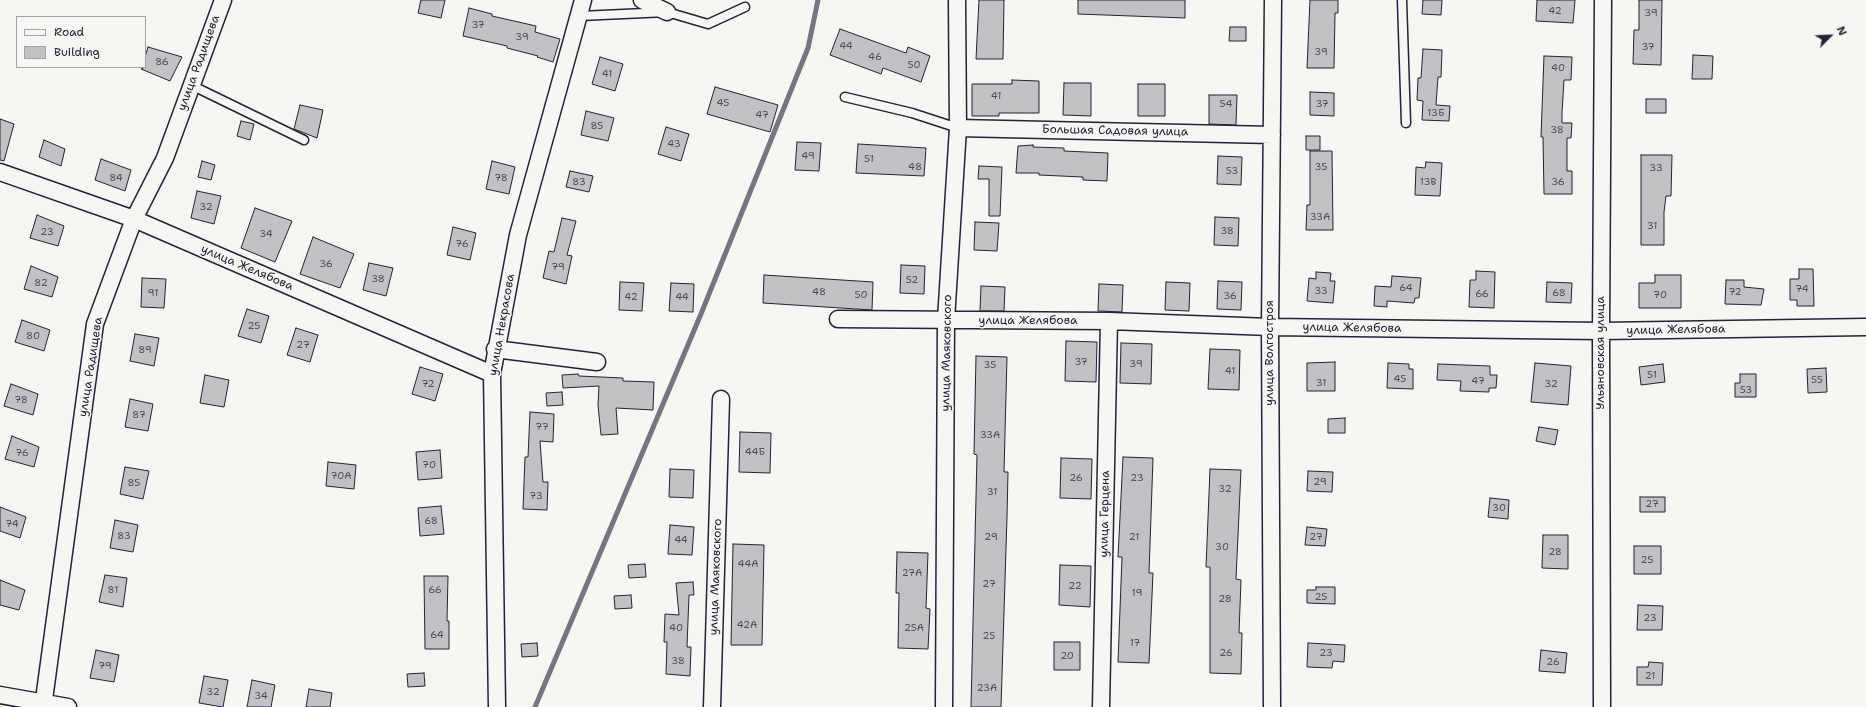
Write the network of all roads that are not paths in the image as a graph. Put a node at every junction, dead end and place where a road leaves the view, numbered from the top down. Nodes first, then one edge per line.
1 (223, 0) edge
2 (583, 0) edge
3 (642, 0) edge
4 (957, 0) edge
5 (1273, 0) edge
6 (1402, 0) edge
7 (1604, 0) edge
8 (745, 7) dead end
9 (667, 12) junction
10 (580, 16) junction
11 (191, 86) junction
12 (845, 98) dead end
13 (1406, 123) dead end
14 (958, 128) junction
15 (1272, 135) junction
16 (304, 140) dead end
17 (0, 172) edge
18 (134, 219) junction
19 (838, 319) dead end
20 (946, 320) junction
21 (1110, 321) junction
22 (1270, 327) junction
23 (1866, 327) edge
24 (1601, 331) junction
25 (495, 349) junction
26 (597, 362) dead end
27 (492, 374) junction
28 (721, 399) dead end
29 (0, 695) edge
30 (44, 705) edge
31 (68, 707) edge
32 (497, 707) edge
33 (712, 707) edge
34 (944, 707) edge
35 (1101, 707) edge
36 (1272, 707) edge
37 (1602, 707) edge

1 - 11 street, улица Радищева
2 - 10 street, улица Некрасова
3 - 9 street
4 - 14 street, улица Маяковского
5 - 15 street, улица Волгостроя
6 - 13 lane
7 - 24 street, Ульяновская улица
8 - 9 lane
9 - 10 lane
10 - 25 street, улица Некрасова
11 - 16 lane
11 - 18 street, улица Радищева
12 - 14 lane
14 - 15 street, Большая Садовая улица
14 - 20 street, улица Маяковского
15 - 22 street, улица Волгостроя
17 - 18 street, улица Желябова
18 - 27 street, улица Желябова
18 - 30 street, улица Радищева
19 - 20 street, улица Желябова
20 - 21 street, улица Желябова
20 - 34 street, улица Маяковского
21 - 22 street, улица Желябова
21 - 35 street, улица Герцена
22 - 24 street, улица Желябова
22 - 36 street, улица Волгостроя
23 - 24 street, улица Желябова
24 - 37 street, Ульяновская улица
25 - 26 street
25 - 27 street, улица Некрасова
27 - 32 street, улица Некрасова
28 - 33 street, улица Маяковского
29 - 30 street
30 - 31 street

